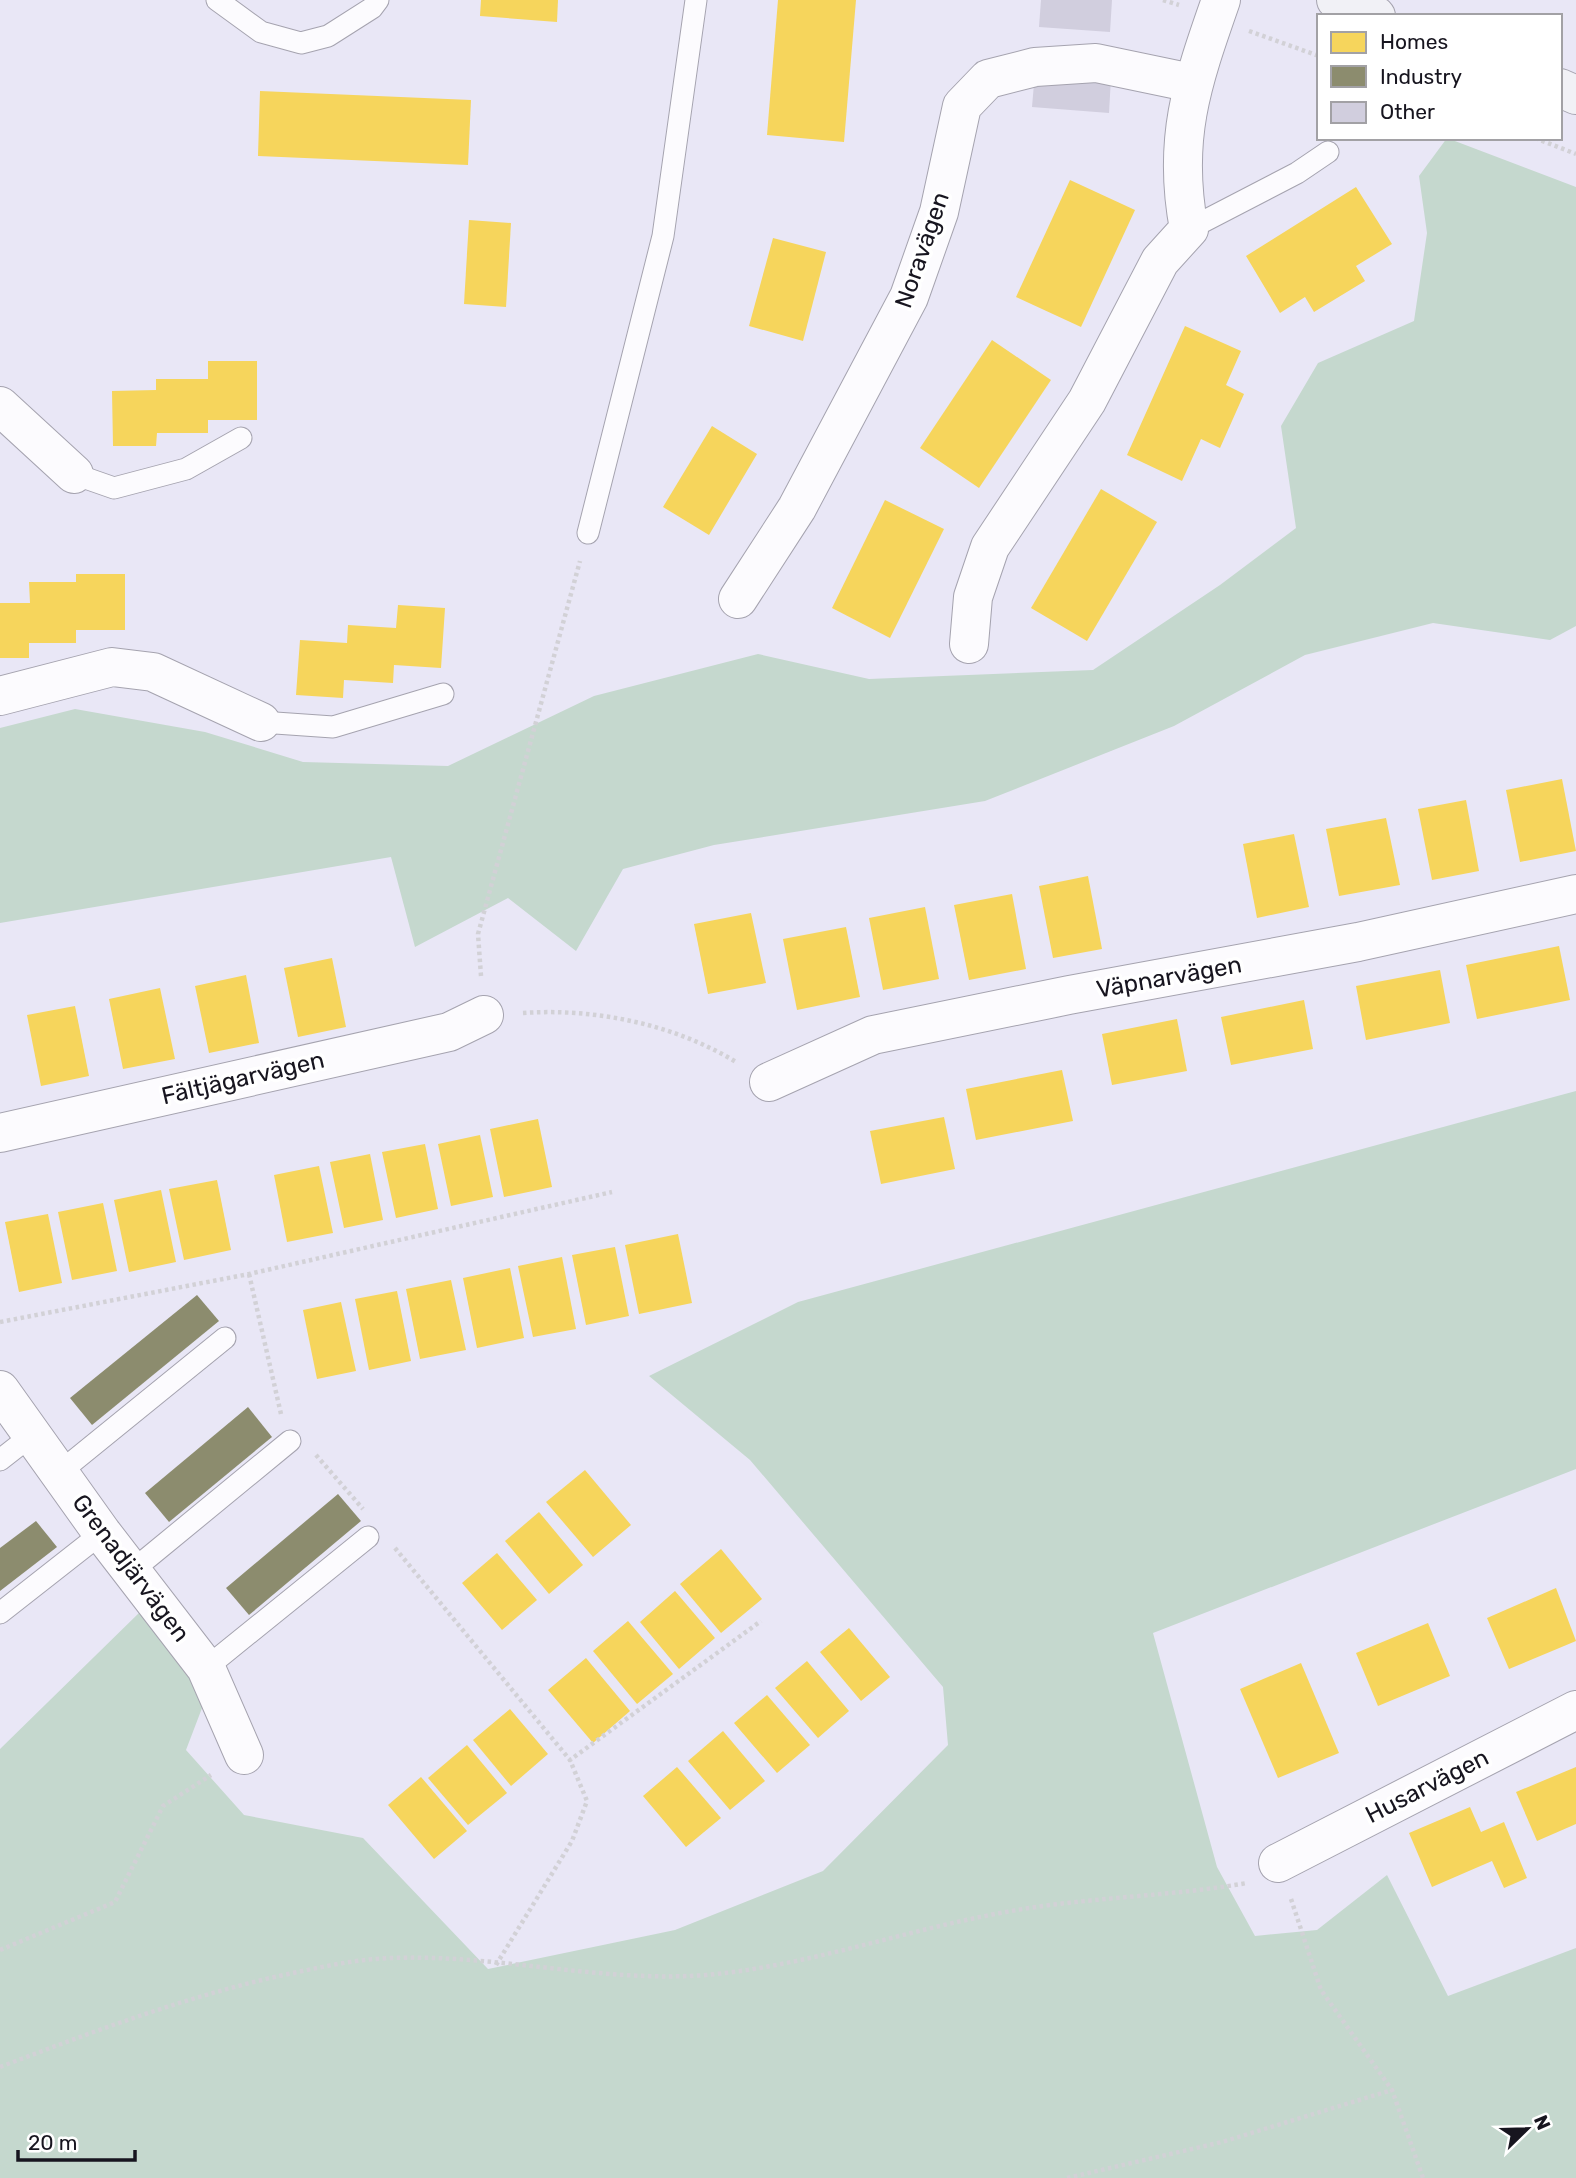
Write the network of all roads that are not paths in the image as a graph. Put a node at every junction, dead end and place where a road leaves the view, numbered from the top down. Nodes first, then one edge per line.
1 (216, 0) edge
2 (378, 0) edge
3 (696, 0) edge
4 (1221, 0) edge
5 (1336, 0) edge
6 (1371, 14) edge
7 (1192, 83) junction
8 (1328, 152) dead end
9 (1189, 229) junction
10 (0, 406) edge
11 (241, 438) dead end
12 (74, 474) joint
13 (588, 533) road end
14 (738, 599) dead end
15 (969, 644) dead end
16 (443, 694) dead end
17 (0, 696) edge
18 (261, 722) joint
19 (1576, 894) edge
20 (484, 1016) road end
21 (769, 1083) road end
22 (0, 1133) edge
23 (225, 1338) dead end
24 (0, 1390) edge
25 (289, 1432) road end
26 (32, 1435) junction
27 (0, 1460) edge
28 (60, 1472) junction
29 (375, 1531) road end
30 (102, 1533) junction
31 (133, 1570) junction
32 (0, 1613) edge
33 (206, 1668) junction
34 (1576, 1710) edge
35 (244, 1755) road end
36 (1278, 1863) road end

1 - 2 lane
3 - 13 lane
4 - 7 street
5 - 6 street
7 - 9 street
7 - 14 street, Noravägen
8 - 9 lane
9 - 15 street
10 - 12 street
11 - 12 lane
16 - 18 lane
17 - 18 street
19 - 21 street, Väpnarvägen
20 - 22 street, Fältjägarvägen
23 - 28 lane
24 - 26 street, Grenadjärvägen
25 - 31 lane
26 - 27 lane
26 - 28 street, Grenadjärvägen
28 - 30 street, Grenadjärvägen
29 - 33 lane
30 - 31 street, Grenadjärvägen
30 - 32 lane
31 - 33 street, Grenadjärvägen
33 - 35 street, Grenadjärvägen
34 - 36 street, Husarvägen

